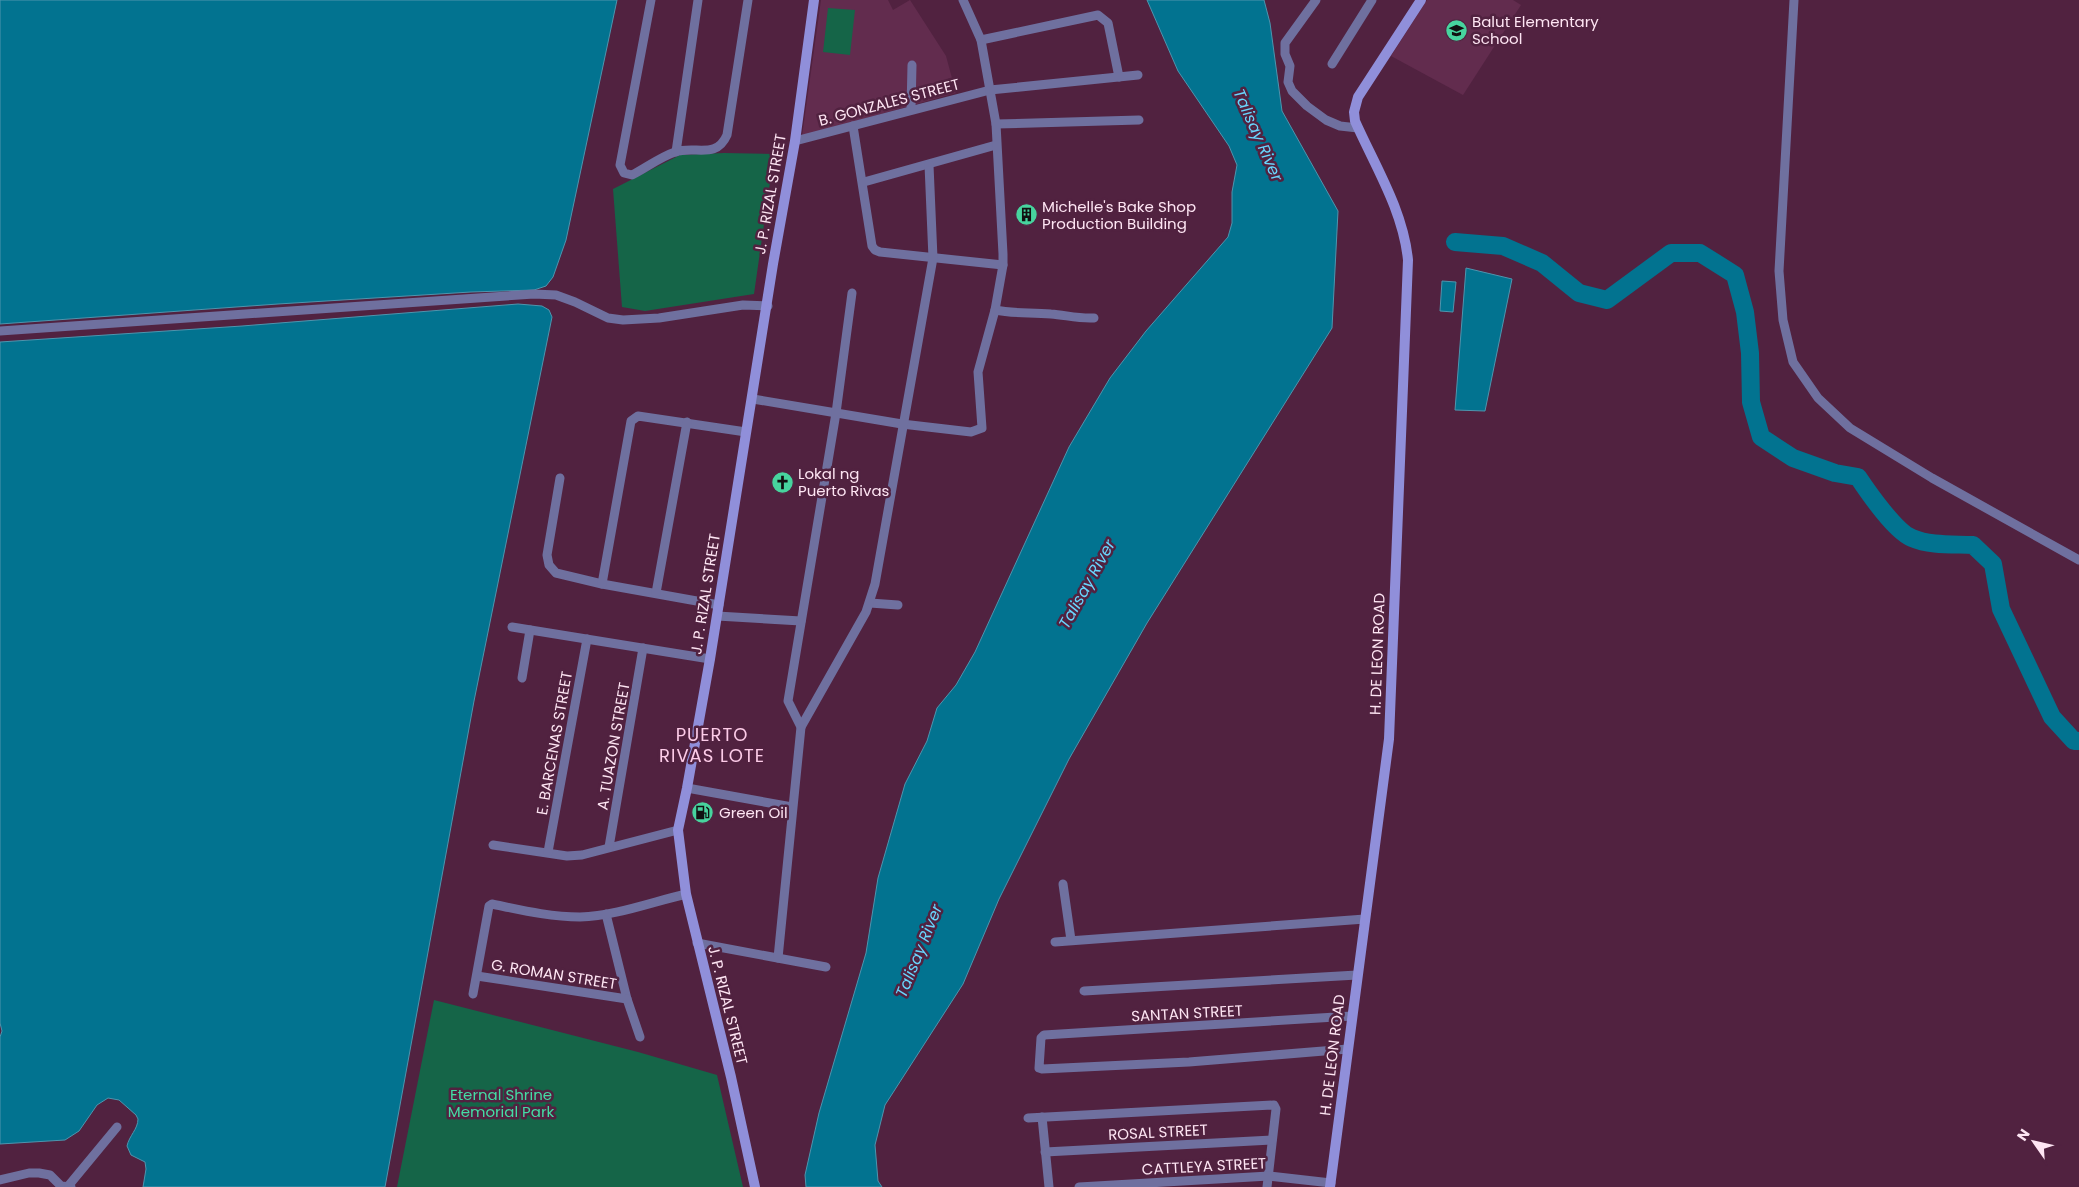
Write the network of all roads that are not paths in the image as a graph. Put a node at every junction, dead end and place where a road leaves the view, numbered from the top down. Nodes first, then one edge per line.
1 (651, 0) edge
2 (698, 0) edge
3 (748, 0) edge
4 (814, 0) edge
5 (963, 0) edge
6 (1316, 0) edge
7 (1372, 0) edge
8 (1421, 0) edge
9 (1794, 0) edge
10 (980, 40) junction
11 (1332, 64) dead end
12 (912, 66) dead end
13 (1138, 75) dead end
14 (1120, 77) junction
15 (990, 90) junction
16 (911, 109) junction
17 (1140, 120) dead end
18 (996, 124) junction
19 (853, 126) junction
20 (1358, 128) junction
21 (795, 141) junction
22 (996, 145) junction
23 (676, 152) junction
24 (929, 165) junction
25 (864, 182) junction
26 (933, 258) junction
27 (1003, 265) junction
28 (852, 293) dead end
29 (768, 306) junction
30 (995, 310) junction
31 (1094, 318) dead end
32 (0, 331) edge
33 (753, 399) junction
34 (836, 413) junction
35 (687, 422) junction
36 (902, 424) junction
37 (746, 432) junction
38 (560, 478) dead end
39 (2079, 560) edge
40 (602, 584) junction
41 (656, 592) junction
42 (870, 603) junction
43 (898, 604) dead end
44 (719, 605) junction
45 (717, 616) junction
46 (801, 621) junction
47 (512, 627) dead end
48 (530, 630) junction
49 (587, 639) junction
50 (643, 648) junction
51 (710, 659) junction
52 (522, 678) dead end
53 (801, 727) junction
54 (687, 788) junction
55 (792, 807) junction
56 (678, 830) junction
57 (493, 845) dead end
58 (610, 847) junction
59 (548, 852) junction
60 (1063, 884) dead end
61 (686, 894) junction
62 (606, 914) junction
63 (1365, 919) junction
64 (1071, 940) junction
65 (1055, 942) dead end
66 (696, 943) junction
67 (778, 958) junction
68 (826, 967) dead end
69 (1357, 975) junction
70 (476, 976) junction
71 (1084, 991) dead end
72 (473, 994) dead end
73 (627, 999) junction
74 (1352, 1016) junction
75 (640, 1037) dead end
76 (1348, 1049) junction
77 (1042, 1117) junction
78 (1028, 1118) dead end
79 (117, 1127) dead end
80 (1272, 1140) junction
81 (1045, 1152) junction
82 (1269, 1176) junction
83 (0, 1180) edge
84 (1331, 1185) edge
85 (65, 1186) edge
86 (755, 1187) edge
87 (1049, 1187) edge
88 (1078, 1187) edge
89 (1267, 1187) edge

1 - 23 street
2 - 23 street
3 - 23 street
4 - 21 street, J. P. RIZAL STREET
5 - 10 street
6 - 20 street
7 - 11 street
8 - 20 street
9 - 39 street
10 - 14 street
10 - 15 street
12 - 16 street
13 - 14 street, B. GONZALES STREET
14 - 15 street, B. GONZALES STREET
15 - 16 street, B. GONZALES STREET
15 - 18 street
16 - 19 street, B. GONZALES STREET
17 - 18 street
18 - 22 street
19 - 21 street, B. GONZALES STREET
19 - 25 street
20 - 63 street, H. DE LEON ROAD
21 - 29 street, J. P. RIZAL STREET
22 - 24 street
22 - 27 street
24 - 25 street
24 - 26 street
25 - 26 street
26 - 27 street
26 - 36 street
27 - 30 street
28 - 34 street
29 - 32 street
29 - 33 street, J. P. RIZAL STREET
30 - 31 street
30 - 36 street
33 - 34 street
33 - 37 street, J. P. RIZAL STREET
34 - 36 street
34 - 46 street
35 - 37 street
35 - 40 street
35 - 41 street
36 - 42 street
37 - 44 street, J. P. RIZAL STREET
38 - 40 street
40 - 41 street
41 - 44 street
42 - 43 street
42 - 53 street
44 - 45 street, J. P. RIZAL STREET
45 - 46 street
45 - 51 street, J. P. RIZAL STREET
46 - 53 street
47 - 48 street
48 - 49 street
48 - 52 street
49 - 50 street
49 - 59 street, E. BARCENAS STREET
50 - 51 street
50 - 58 street, A. TUAZON STREET
51 - 54 street, J. P. RIZAL STREET
53 - 55 street
54 - 55 street
54 - 56 street, J. P. RIZAL STREET
55 - 67 street
56 - 58 street
56 - 61 street, J. P. RIZAL STREET
57 - 59 street
58 - 59 street
60 - 64 street
61 - 62 street
61 - 66 street, J. P. RIZAL STREET
62 - 70 street
62 - 73 street
63 - 64 street
63 - 69 street, H. DE LEON ROAD
64 - 65 street
66 - 67 street
66 - 86 street, J. P. RIZAL STREET
67 - 68 street
69 - 71 street
69 - 74 street, H. DE LEON ROAD
70 - 72 street
70 - 73 street, G. ROMAN STREET
73 - 75 street
74 - 76 street, H. DE LEON ROAD
74 - 76 street, SANTAN STREET
76 - 84 street, H. DE LEON ROAD
77 - 78 street
77 - 80 street
77 - 81 street
79 - 85 street
80 - 81 street, ROSAL STREET
80 - 82 street
81 - 87 street
82 - 84 street, CATTLEYA STREET
82 - 88 street, CATTLEYA STREET
82 - 89 street
83 - 85 street

